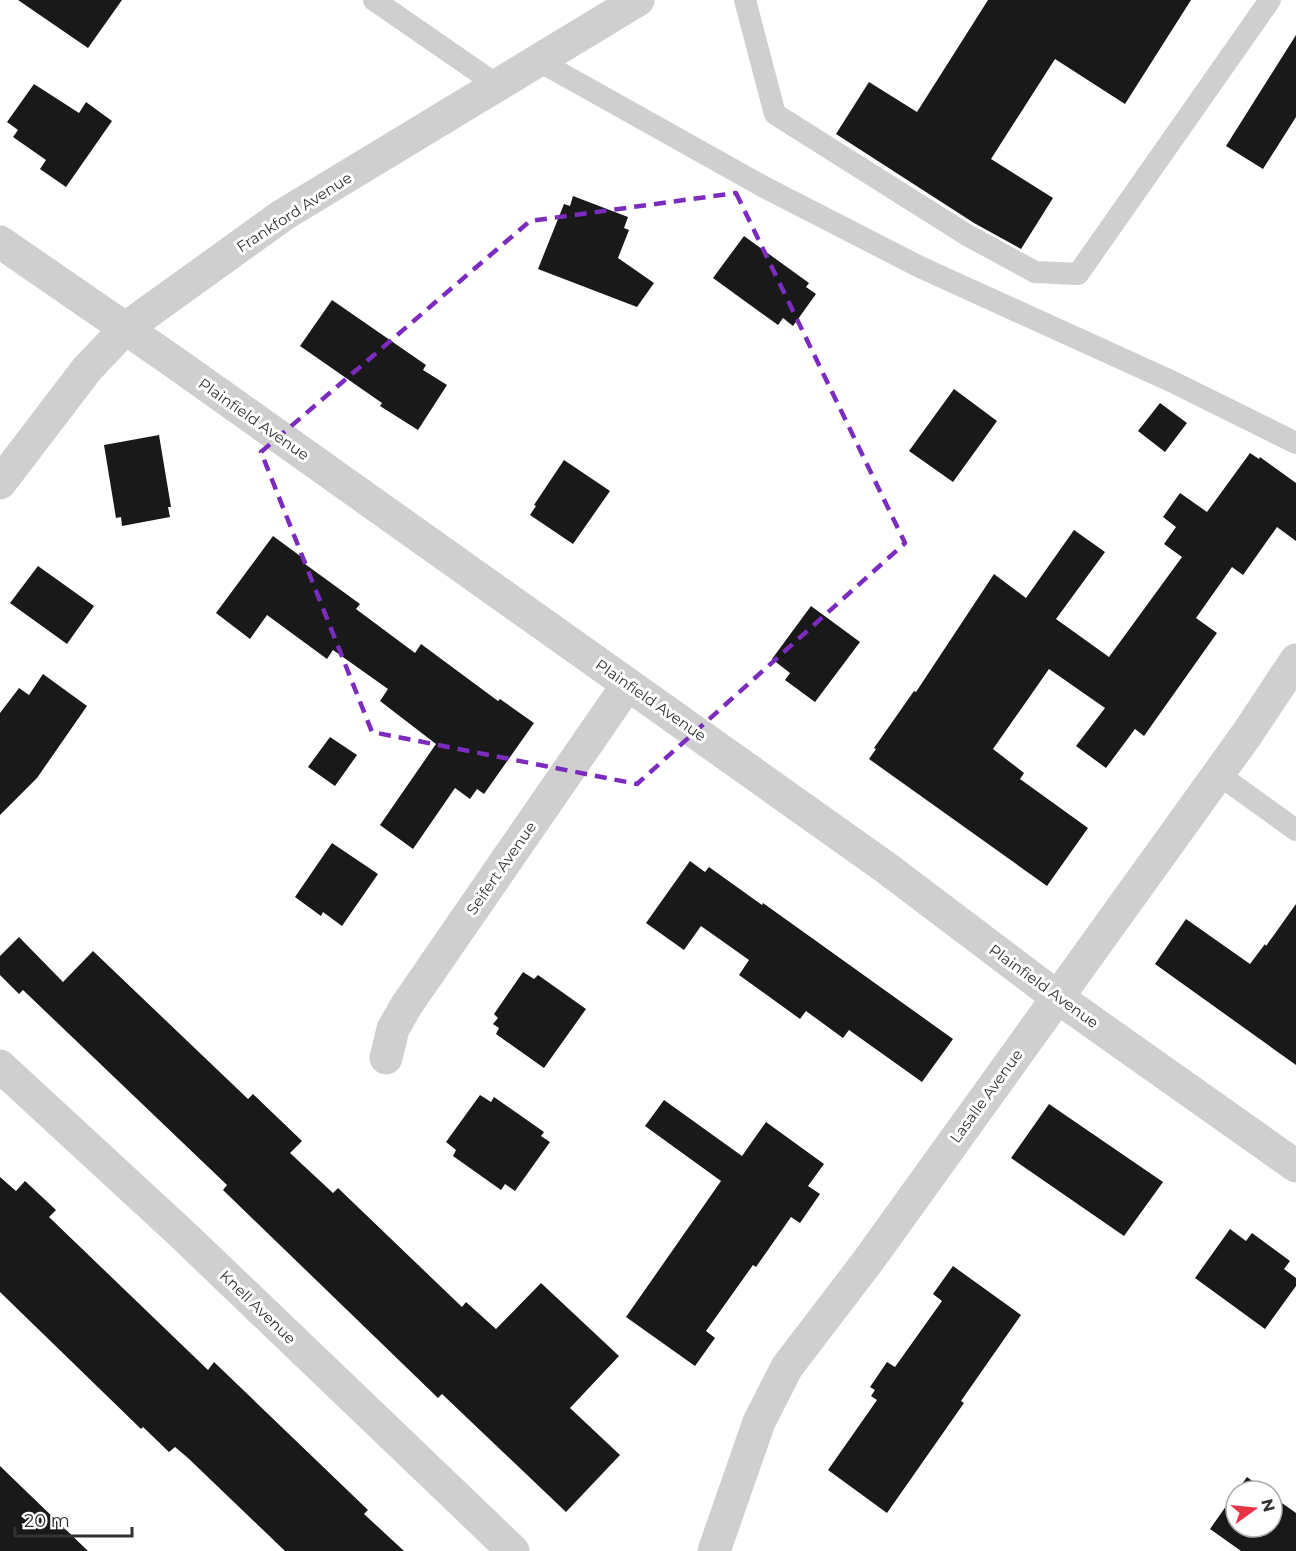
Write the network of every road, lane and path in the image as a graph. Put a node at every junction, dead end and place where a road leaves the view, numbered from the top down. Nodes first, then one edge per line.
1 (374, 0) edge
2 (638, 0) edge
3 (745, 0) edge
4 (1270, 0) edge
5 (537, 60) junction
6 (497, 85) junction
7 (0, 242) edge
8 (126, 328) junction
9 (1296, 442) edge
10 (0, 483) edge
11 (1296, 660) edge
12 (628, 684) junction
13 (1218, 774) junction
14 (1296, 830) edge
15 (1057, 997) junction
16 (386, 1058) dead end
17 (0, 1066) edge
18 (1296, 1166) edge
19 (513, 1551) edge
20 (714, 1551) edge

1 - 6 lane
2 - 5 street, Frankford Avenue
3 - 4 lane
5 - 6 street, Frankford Avenue
5 - 9 lane
6 - 8 street, Frankford Avenue
7 - 8 street, Plainfield Avenue
8 - 10 street, Frankford Avenue
8 - 12 street, Plainfield Avenue
11 - 13 street, Lasalle Avenue
12 - 15 street, Plainfield Avenue
12 - 16 street, Seifert Avenue
13 - 14 lane
13 - 15 street, Lasalle Avenue
15 - 18 street, Plainfield Avenue
15 - 20 street, Lasalle Avenue
17 - 19 street, Knell Avenue

